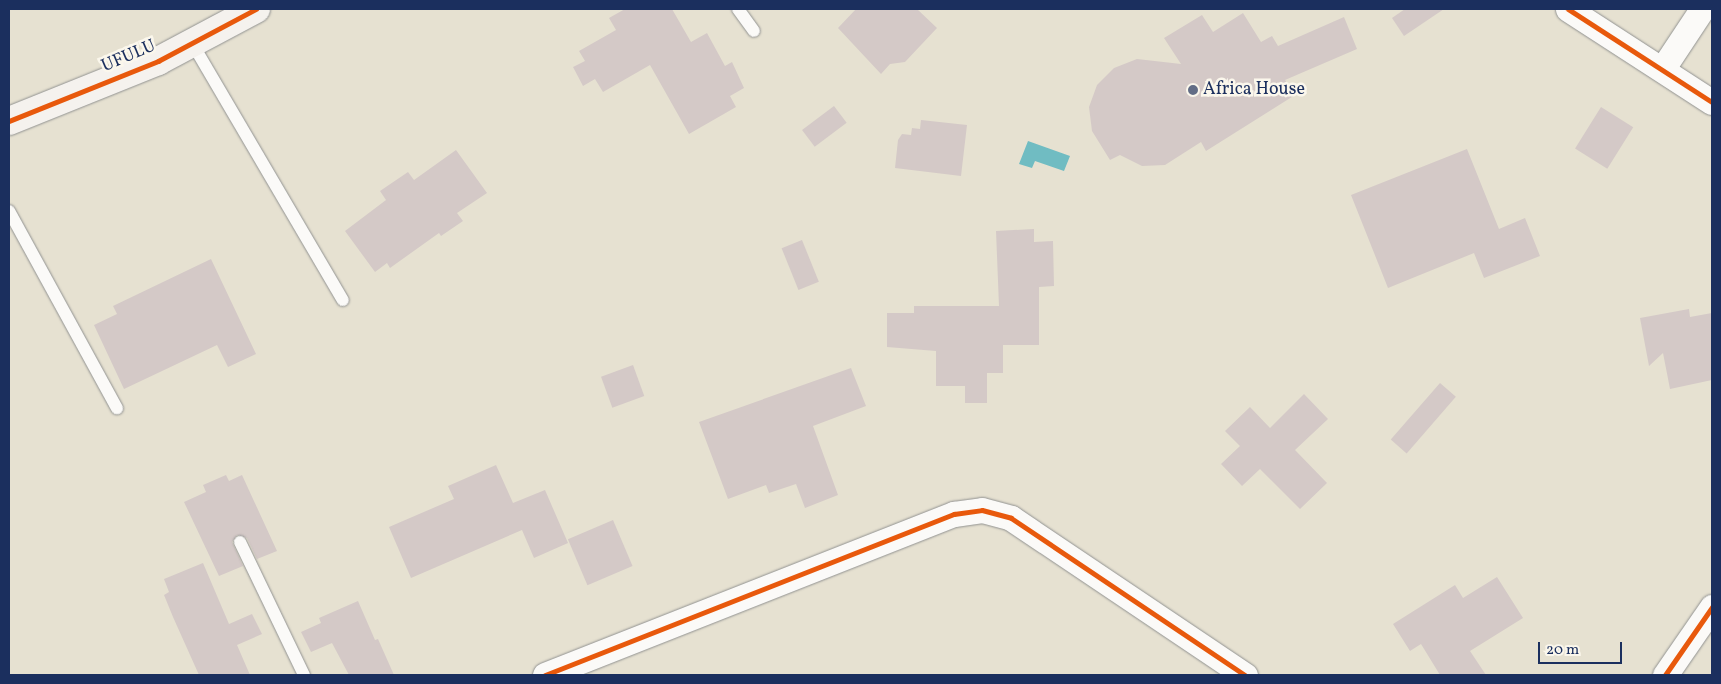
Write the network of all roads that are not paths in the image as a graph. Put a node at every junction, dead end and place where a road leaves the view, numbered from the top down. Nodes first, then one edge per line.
1 (256, 9) edge
2 (738, 9) edge
3 (1568, 9) edge
4 (1702, 9) edge
5 (754, 31) dead end
6 (192, 43) junction
7 (1663, 68) junction
8 (1712, 102) edge
9 (9, 121) edge
10 (9, 211) edge
11 (343, 300) dead end
12 (117, 408) dead end
13 (240, 542) dead end
14 (1712, 607) edge
15 (304, 675) edge
16 (546, 675) edge
17 (1245, 675) edge
18 (1665, 675) edge

1 - 6 street, UFULU
2 - 5 lane
3 - 7 street
4 - 7 street
6 - 9 street, UFULU
6 - 11 lane
7 - 8 street
10 - 12 lane
13 - 15 lane
14 - 18 street
16 - 17 street

